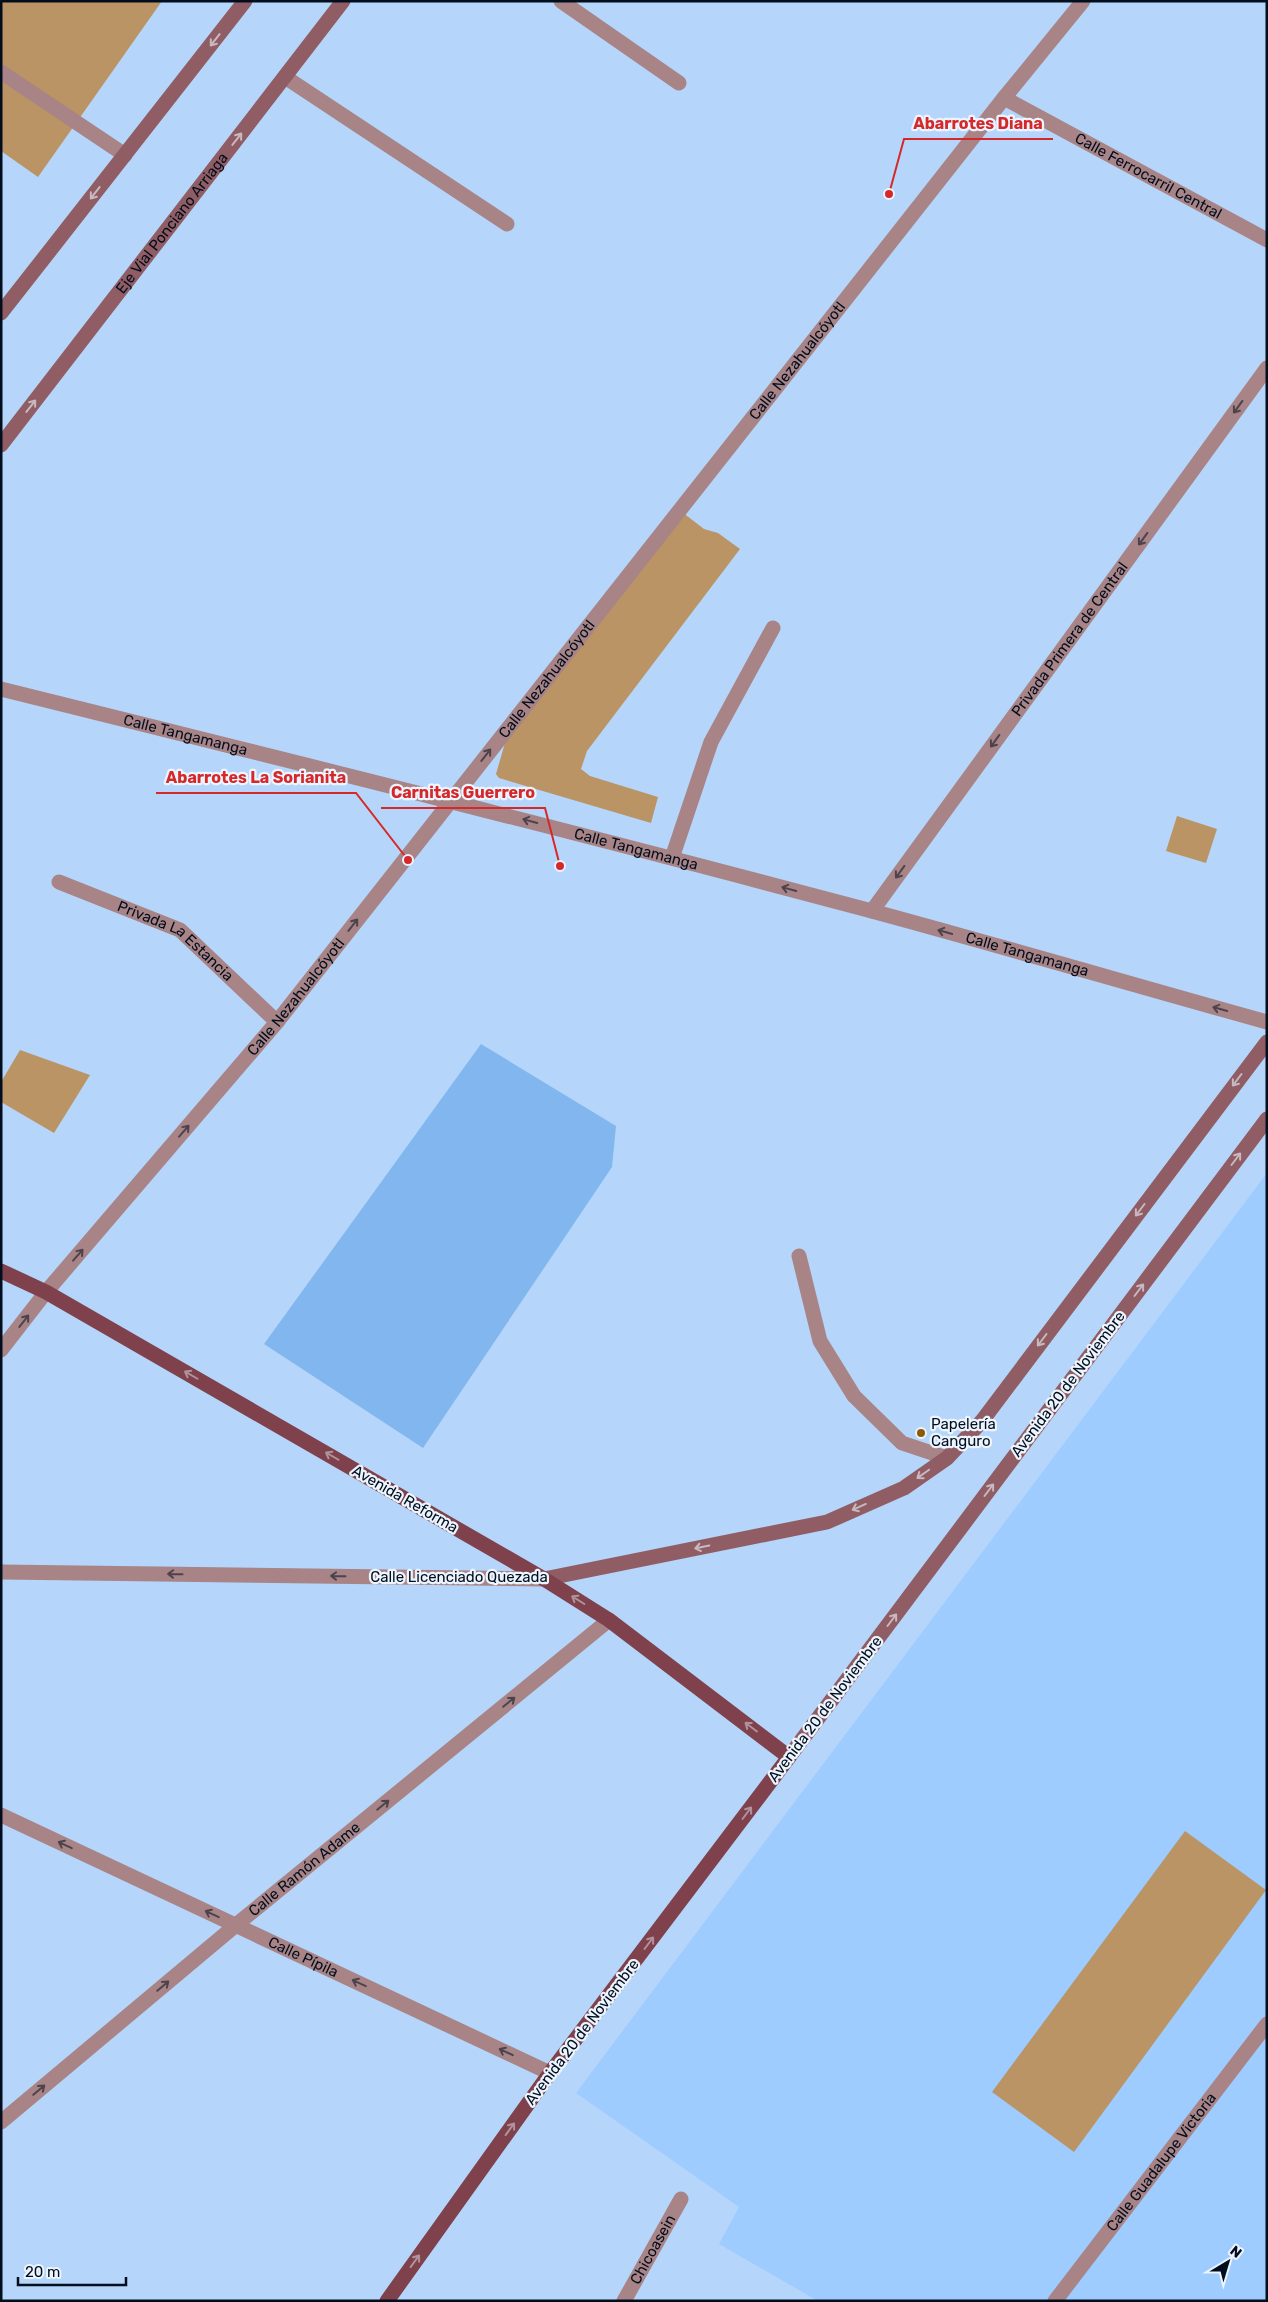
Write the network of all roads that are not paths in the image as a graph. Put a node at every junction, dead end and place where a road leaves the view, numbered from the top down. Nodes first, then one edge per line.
1 (245, 1) edge
2 (343, 1) edge
3 (561, 1) edge
4 (1083, 1) edge
5 (1, 72) edge
6 (284, 77) junction
7 (679, 83) dead end
8 (1004, 98) junction
9 (125, 155) junction
10 (507, 224) dead end
11 (1267, 240) edge
12 (1, 313) edge
13 (1267, 368) edge
14 (1, 445) edge
15 (773, 628) dead end
16 (1, 689) edge
17 (450, 800) junction
18 (672, 858) junction
19 (59, 882) dead end
20 (872, 911) junction
21 (277, 1022) junction
22 (1267, 1022) edge
23 (1267, 1042) edge
24 (1267, 1119) edge
25 (799, 1256) dead end
26 (1, 1271) edge
27 (46, 1292) junction
28 (1, 1350) edge
29 (947, 1458) junction
30 (1, 1572) edge
31 (544, 1579) junction
32 (609, 1620) junction
33 (789, 1757) junction
34 (1, 1815) edge
35 (236, 1925) junction
36 (1267, 2024) edge
37 (550, 2073) junction
38 (1, 2122) edge
39 (681, 2199) dead end
40 (387, 2301) edge
41 (624, 2301) edge
42 (1055, 2301) edge

1 -> 9 main road
2 - 6 main road, Eje Vial Ponciano Arriaga
3 - 7 street
4 - 8 street, Calle Nezahualcóyotl
5 - 9 street
6 - 10 street
14 -> 6 main road, Eje Vial Ponciano Arriaga
8 - 11 street, Calle Ferrocarril Central
17 -> 8 street, Calle Nezahualcóyotl
9 -> 12 main road
13 -> 20 street, Privada Primera de Central
15 - 18 street
16 - 17 street, Calle Tangamanga
18 -> 17 street, Calle Tangamanga
21 -> 17 street, Calle Nezahualcóyotl
20 -> 18 street, Calle Tangamanga
19 - 21 street, Privada La Estancia
22 -> 20 street, Calle Tangamanga
27 -> 21 street, Calle Nezahualcóyotl
23 -> 29 main road
33 -> 24 main road, Avenida 20 de Noviembre
25 - 29 street
26 - 27 main road, Avenida Reforma
28 -> 27 street, Calle Nezahualcóyotl
31 -> 27 main road, Avenida Reforma
29 -> 31 main road, Calle Licenciado Quezada
31 -> 30 street, Calle Licenciado Quezada
32 -> 31 main road, Avenida Reforma
33 -> 32 main road, Avenida Reforma
35 -> 32 street, Calle Ramón Adame
37 -> 33 main road, Avenida 20 de Noviembre
35 -> 34 street, Calle Pípila
37 -> 35 street, Calle Pípila
38 -> 35 street, Calle Ramón Adame
36 - 42 street, Calle Guadalupe Victoria
40 -> 37 main road, Avenida 20 de Noviembre
39 - 41 street, Chicoasein

